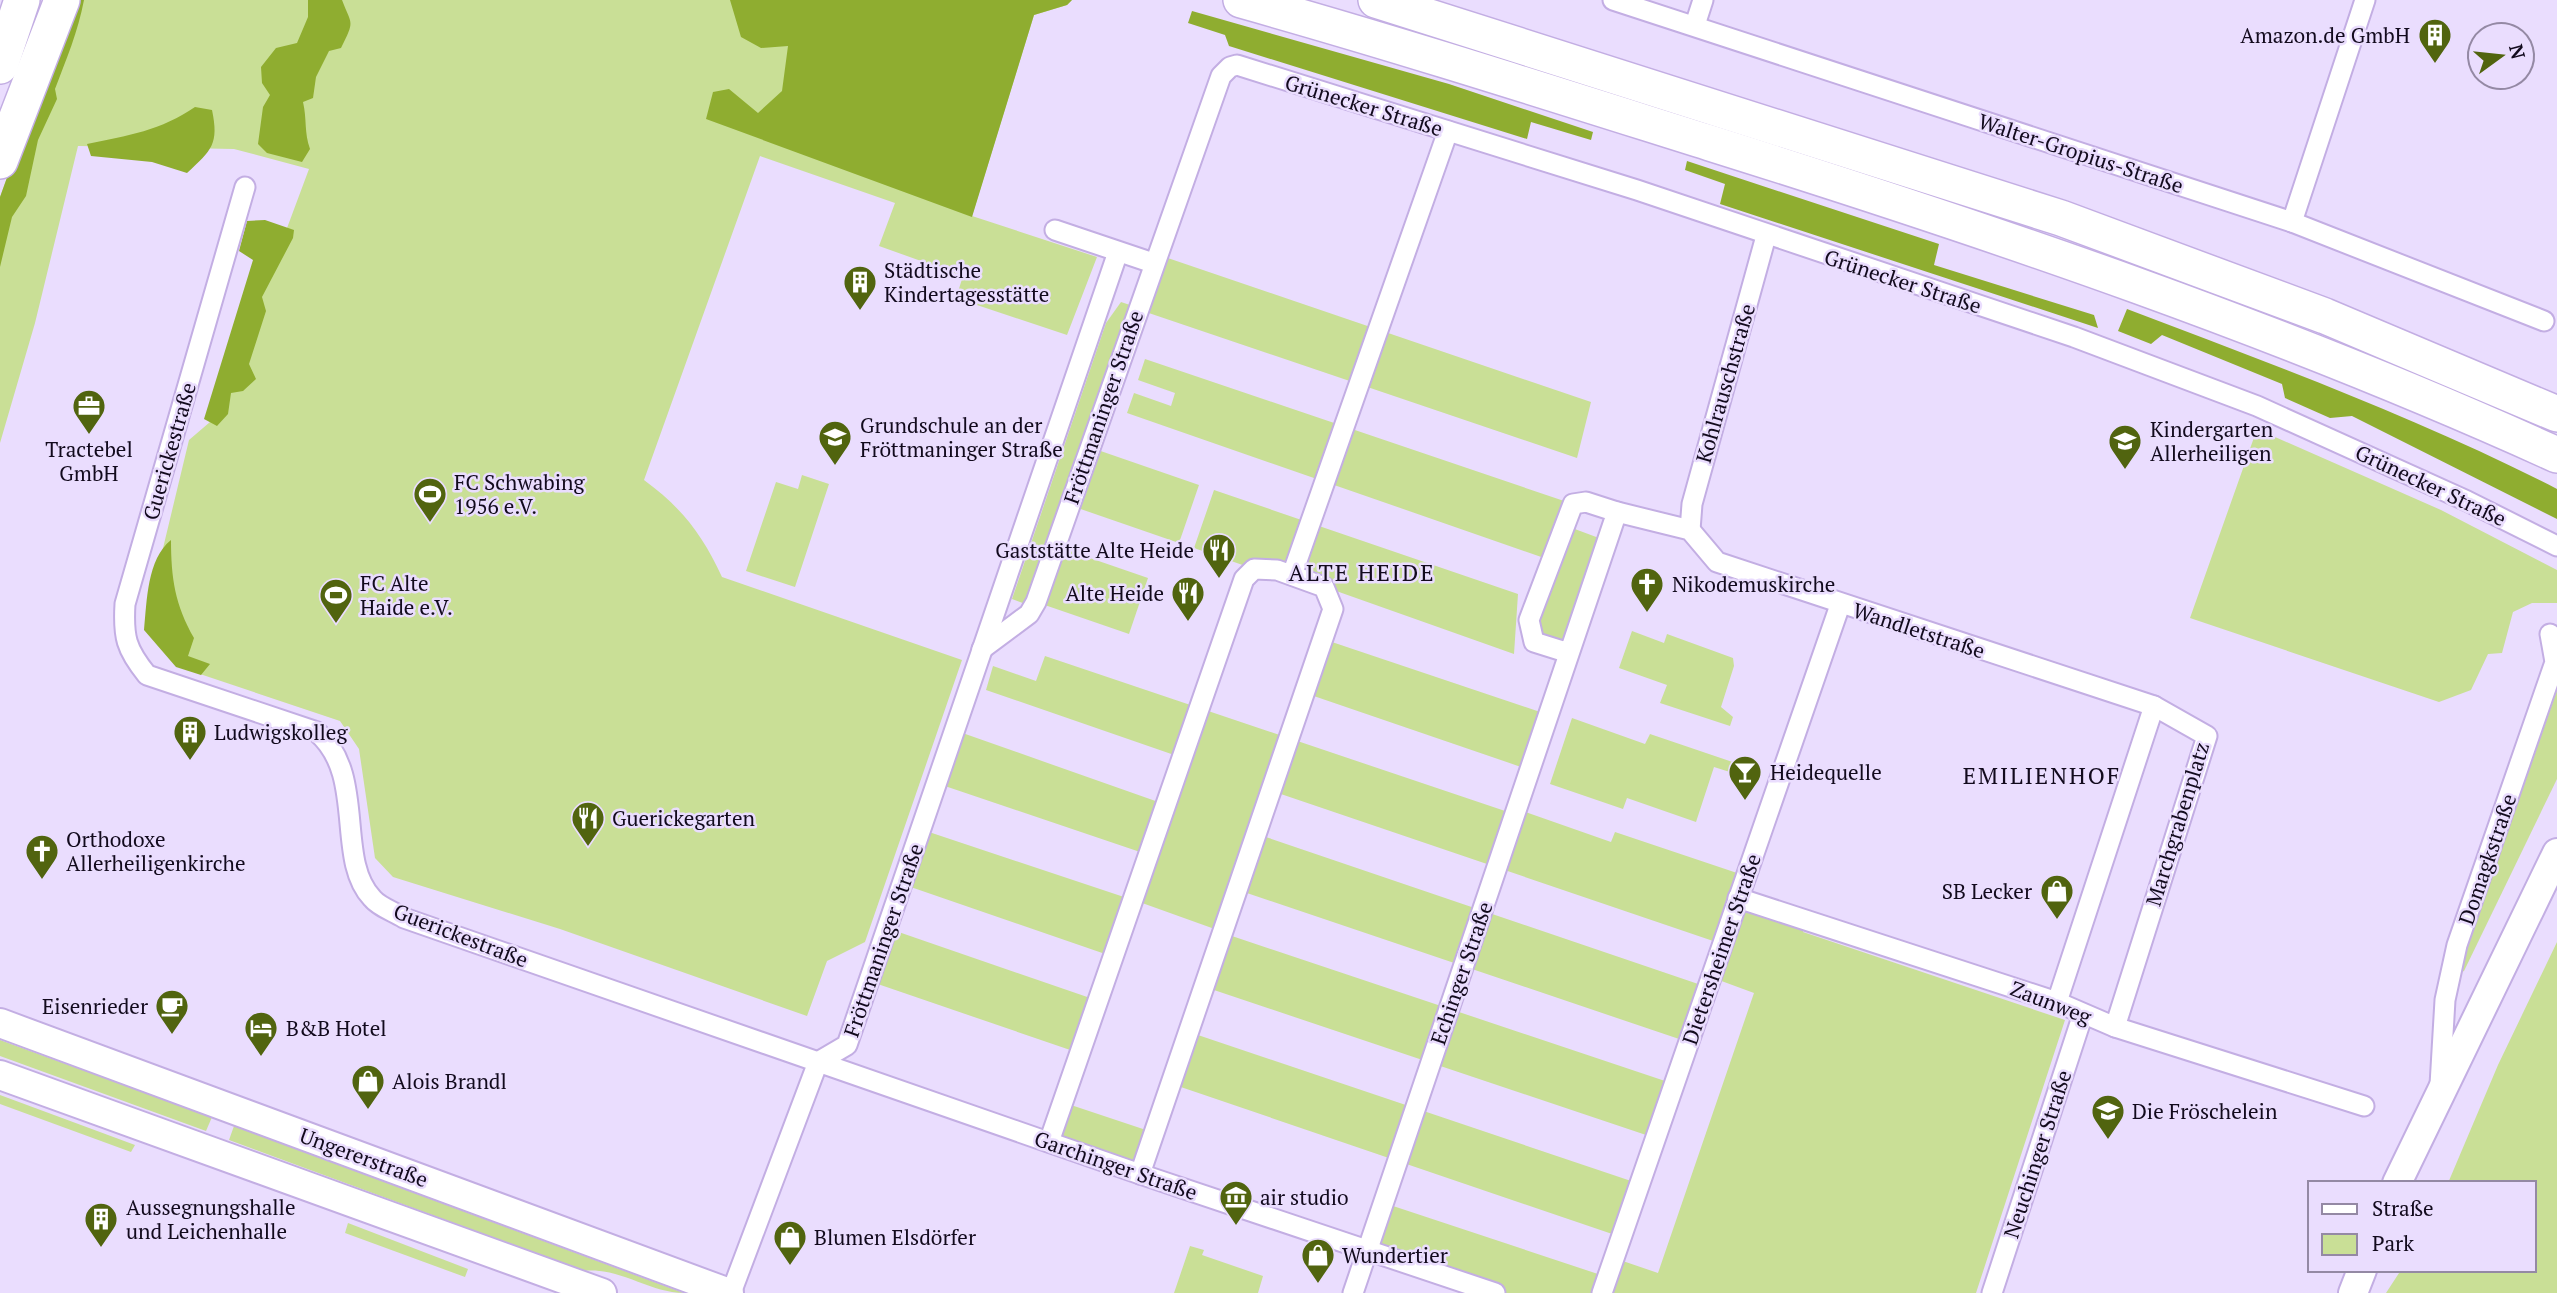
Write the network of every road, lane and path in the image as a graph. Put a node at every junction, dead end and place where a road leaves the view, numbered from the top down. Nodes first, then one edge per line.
1 (22, 0) edge
2 (40, 0) edge
3 (62, 0) edge
4 (1241, 0) edge
5 (1376, 0) edge
6 (1613, 0) edge
7 (1703, 0) edge
8 (2365, 0) edge
9 (1695, 25) junction
10 (0, 66) edge
11 (1230, 67) joint
12 (0, 108) edge
13 (1448, 131) junction
14 (0, 161) edge
15 (245, 187) dead end
16 (2292, 222) junction
17 (1055, 230) dead end
18 (1766, 236) junction
19 (1118, 252) junction
20 (1153, 263) junction
21 (2544, 321) dead end
22 (2557, 414) edge
23 (2557, 455) edge
24 (1617, 512) junction
25 (1690, 530) junction
26 (2557, 546) edge
27 (1292, 575) junction
28 (1840, 604) junction
29 (2550, 634) dead end
30 (982, 649) junction
31 (1569, 653) junction
32 (2154, 706) junction
33 (2557, 853) edge
34 (1738, 898) junction
35 (2057, 1002) junction
36 (2083, 1014) junction
37 (0, 1023) edge
38 (2115, 1027) junction
39 (818, 1062) junction
40 (0, 1075) edge
41 (2440, 1090) junction
42 (2364, 1106) dead end
43 (1049, 1142) junction
44 (1140, 1174) junction
45 (2398, 1181) edge
46 (1367, 1250) junction
47 (2361, 1272) edge
48 (601, 1293) edge
49 (730, 1293) edge
50 (1353, 1293) edge
51 (1494, 1293) edge
52 (1602, 1293) edge
53 (1992, 1293) edge
54 (2353, 1293) edge

1 - 10 highway
2 - 12 highway
3 - 14 highway
4 - 23 highway
5 - 22 highway
6 - 9 street, Walter-Gropius-Straße
7 - 9 street
8 - 16 street
9 - 16 street, Walter-Gropius-Straße
11 - 13 street, Grünecker Straße
11 - 20 street, Fröttmaninger Straße
13 - 18 street, Grünecker Straße
13 - 27 street
15 - 39 street, Guerickestraße
16 - 21 street, Walter-Gropius-Straße
17 - 19 street
18 - 25 street, Kohlrauschstraße
18 - 26 street, Grünecker Straße
19 - 20 street
19 - 30 street, Fröttmaninger Straße
20 - 30 street, Fröttmaninger Straße
24 - 25 street
24 - 31 street, Echinger Straße
24 - 31 street
25 - 28 street, Wandletstraße
27 - 43 street
27 - 44 street
28 - 32 street, Wandletstraße
28 - 34 street, Dietersheimer Straße
29 - 41 street, Domagkstraße
30 - 39 street, Fröttmaninger Straße
31 - 46 street, Echinger Straße
32 - 35 street
32 - 38 street, Marchgrabenplatz
33 - 41 main road, Domagkstraße
34 - 35 street, Zaunweg
34 - 52 street, Dietersheimer Straße
35 - 36 street, Zaunweg
36 - 38 street, Zaunweg
36 - 53 street, Neuchinger Straße
37 - 49 main road, Ungererstraße
38 - 42 street, Zaunweg
39 - 43 street, Garchinger Straße
39 - 49 street
40 - 48 main road
41 - 45 main road, Domagkstraße
43 - 44 street, Garchinger Straße
44 - 46 street, Garchinger Straße
46 - 50 street, Echinger Straße
46 - 51 street, Garchinger Straße
47 - 54 main road

